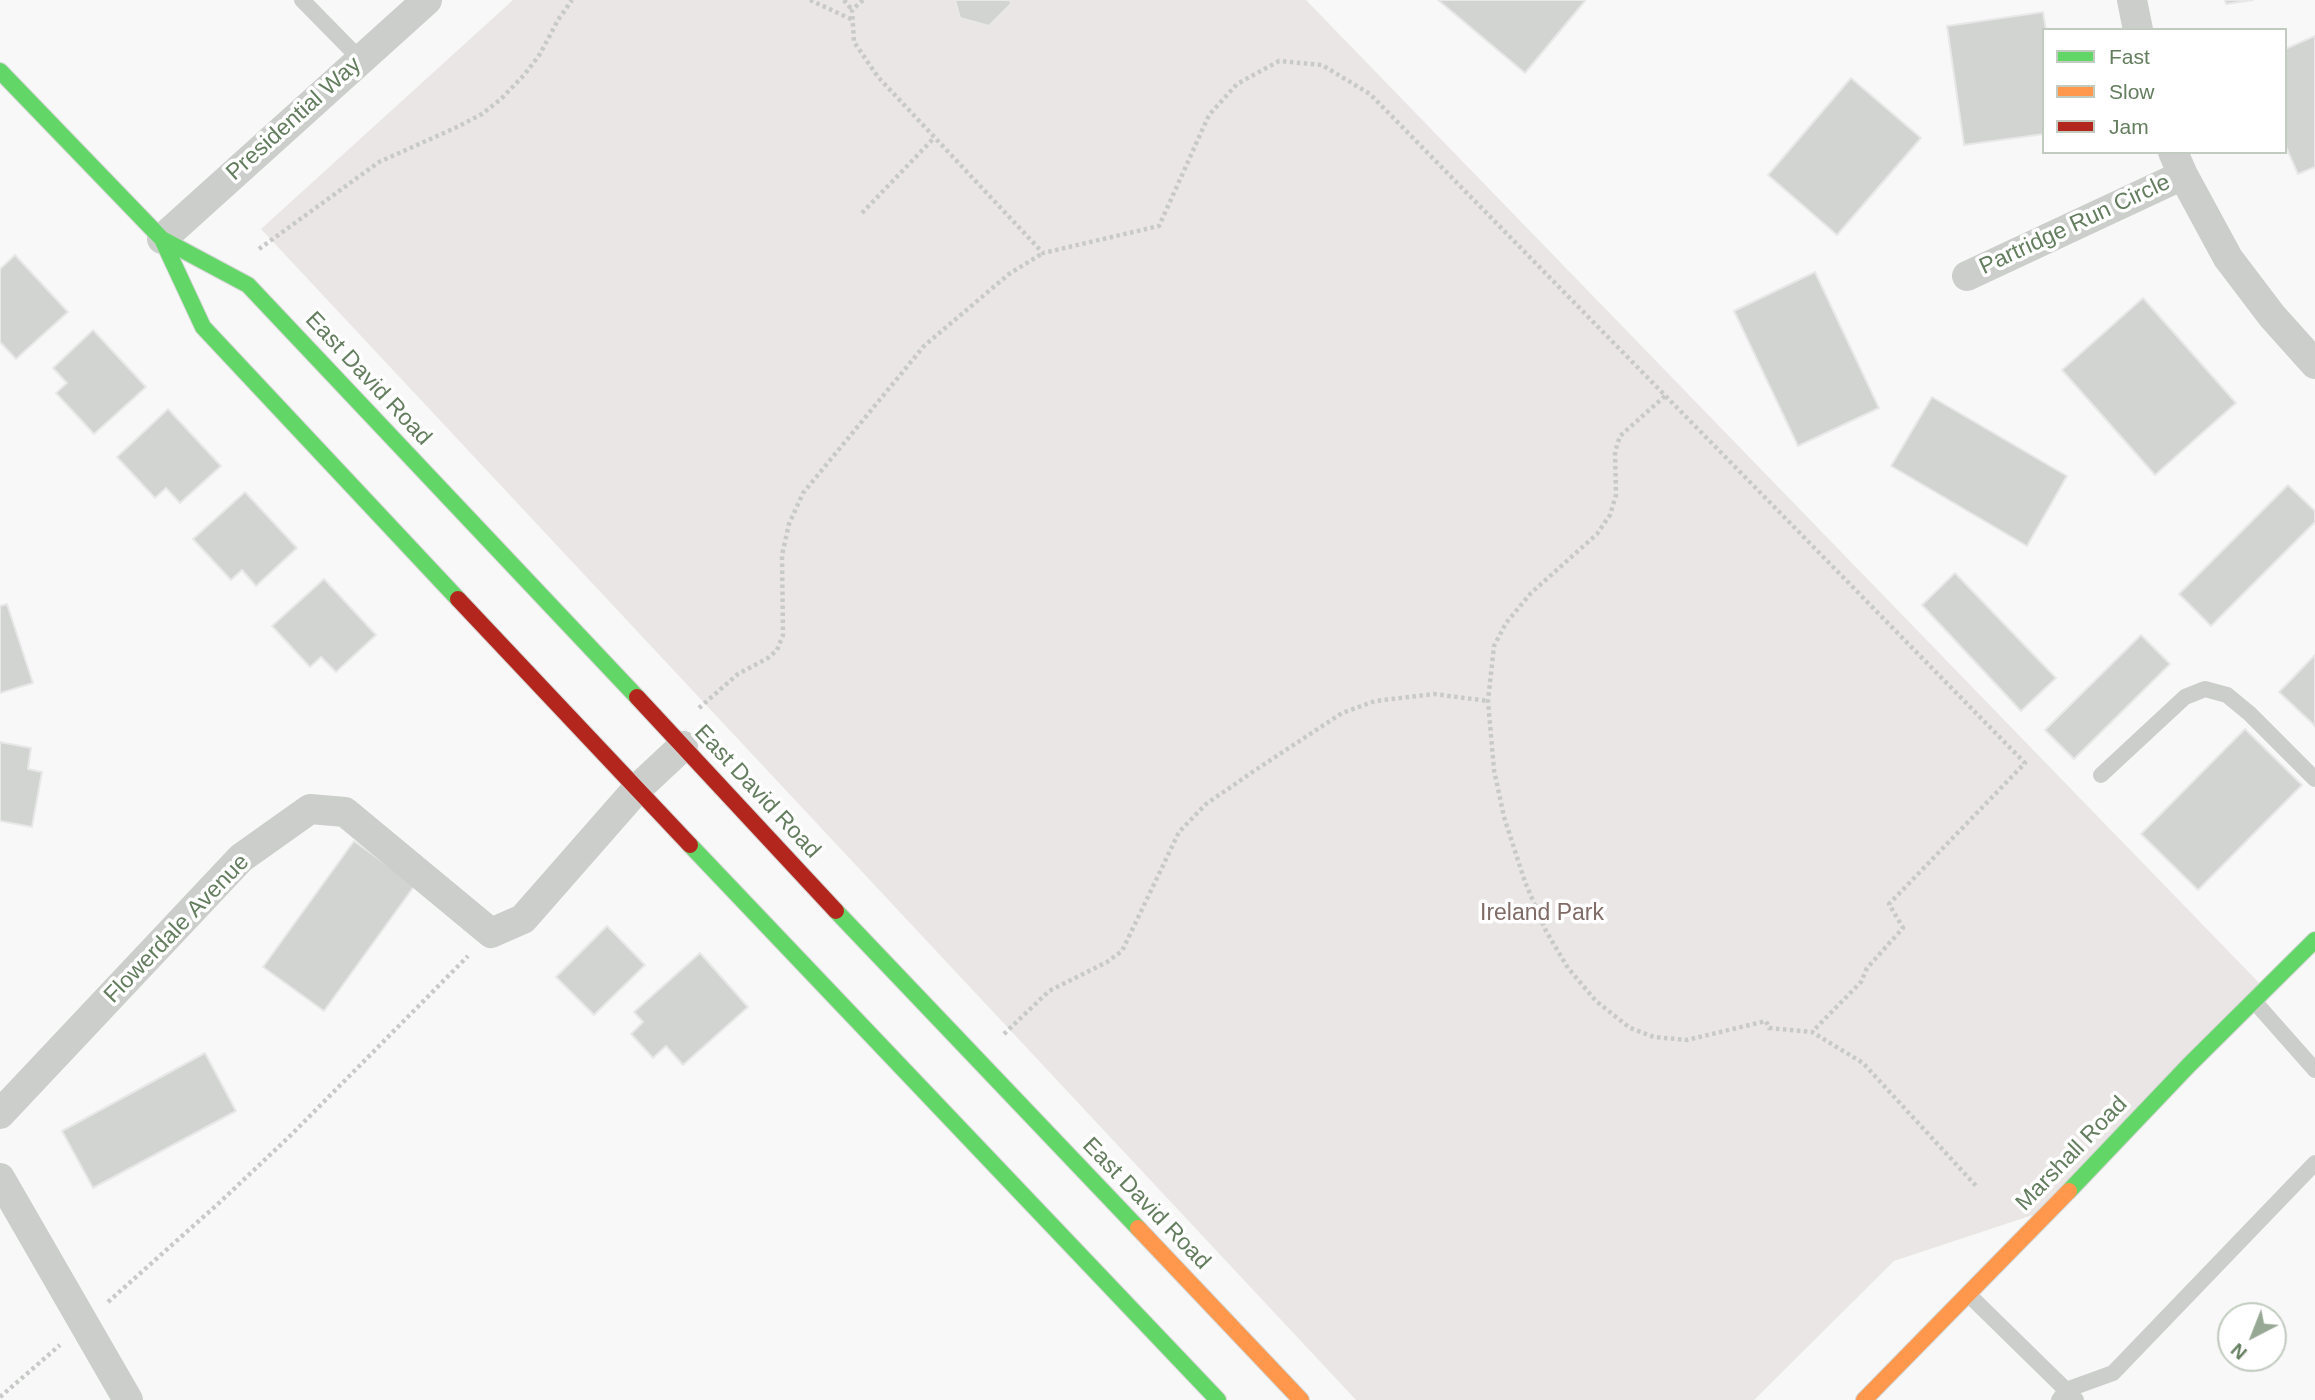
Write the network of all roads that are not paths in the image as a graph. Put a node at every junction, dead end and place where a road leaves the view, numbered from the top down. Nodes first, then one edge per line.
1 (302, 0) edge
2 (427, 0) edge
3 (2132, 0) edge
4 (2138, 28) edge
5 (360, 60) junction
6 (0, 71) edge
7 (2178, 164) edge
8 (162, 239) junction
9 (1968, 276) dead end
10 (2315, 364) edge
11 (683, 746) junction
12 (2101, 775) dead end
13 (2315, 779) edge
14 (637, 789) junction
15 (2315, 940) edge
16 (2301, 953) junction
17 (2315, 967) edge
18 (2254, 1001) junction
19 (2315, 1070) edge
20 (0, 1114) edge
21 (2315, 1163) edge
22 (0, 1178) edge
23 (1969, 1295) junction
24 (2067, 1397) edge
25 (128, 1400) edge
26 (1218, 1400) edge
27 (1301, 1400) edge
28 (1864, 1400) edge

1 - 5 lane
2 - 5 street, Presidential Way
3 - 4 street
5 - 8 street, Presidential Way
6 - 8 street, East David Road
7 - 9 street, Partridge Run Circle
7 - 10 street
8 - 11 street, East David Road
8 - 14 street, East David Road
11 - 14 street
11 - 27 street, East David Road
12 - 13 lane
14 - 20 street, Flowerdale Avenue
14 - 26 street, East David Road
15 - 16 street, Marshall Road
16 - 17 lane
16 - 18 street, Marshall Road
18 - 19 lane
18 - 23 street, Marshall Road
21 - 24 lane
22 - 25 street
23 - 24 lane
23 - 28 street, Marshall Road

